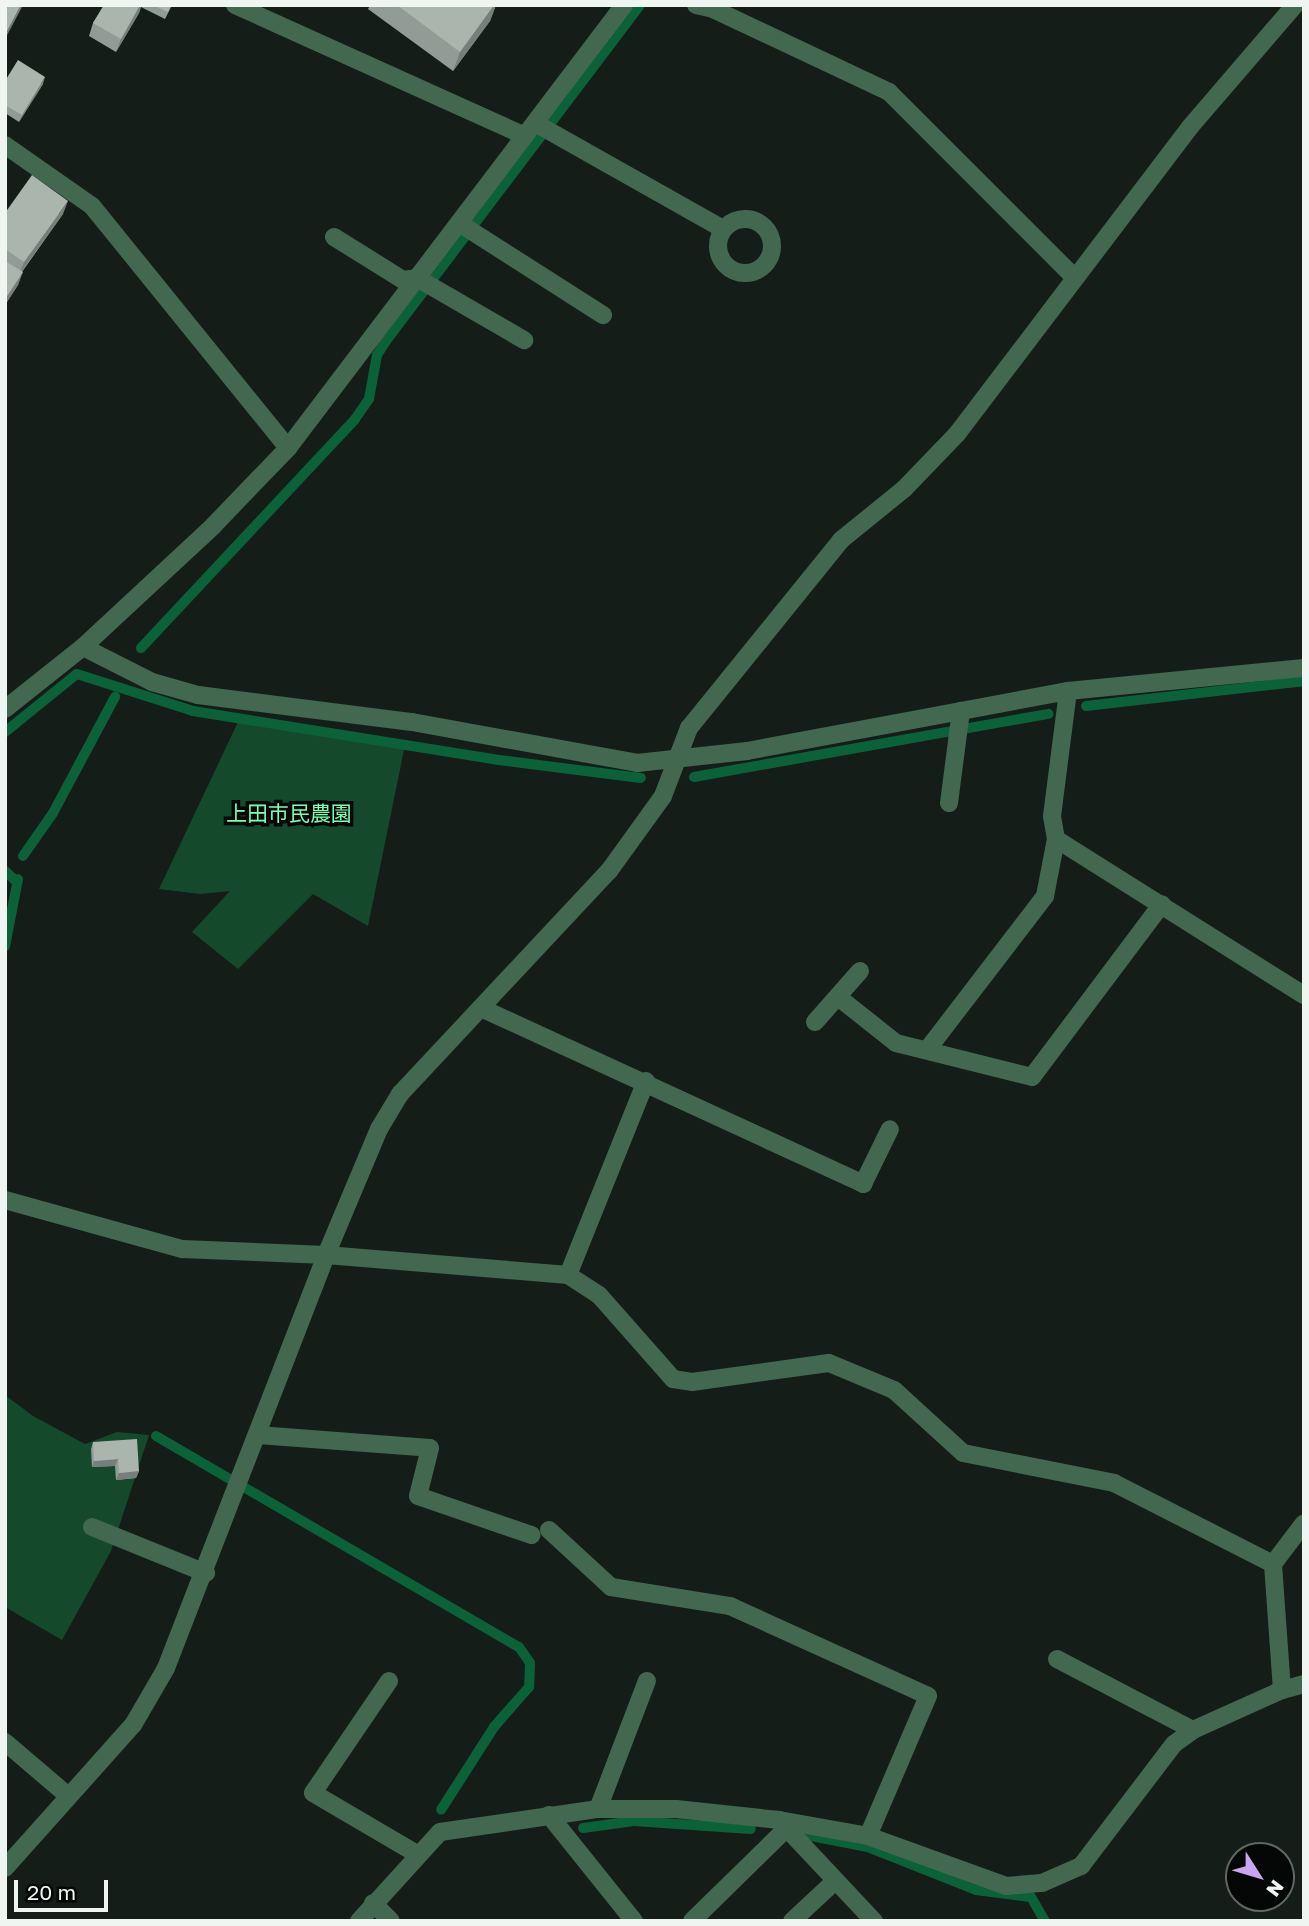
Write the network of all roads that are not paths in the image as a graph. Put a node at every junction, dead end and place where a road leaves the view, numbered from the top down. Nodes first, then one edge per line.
1 (235, 5) edge
2 (624, 5) edge
3 (696, 5) edge
4 (1295, 5) edge
5 (533, 128) junction
6 (5, 145) edge
7 (459, 223) junction
8 (723, 229) dead end
9 (334, 237) dead end
10 (1073, 276) junction
11 (417, 278) junction
12 (603, 315) dead end
13 (524, 340) dead end
14 (288, 448) junction
15 (83, 647) junction
16 (1304, 668) edge
17 (1068, 691) junction
18 (5, 709) edge
19 (961, 711) junction
20 (674, 760) junction
21 (949, 803) dead end
22 (1056, 839) junction
23 (1162, 904) junction
24 (860, 971) dead end
25 (1304, 995) edge
26 (838, 997) junction
27 (481, 1008) junction
28 (815, 1022) dead end
29 (927, 1050) junction
30 (646, 1081) junction
31 (890, 1129) dead end
32 (5, 1200) edge
33 (326, 1255) junction
34 (568, 1275) junction
35 (258, 1435) junction
36 (1304, 1523) edge
37 (92, 1527) dead end
38 (549, 1530) dead end
39 (531, 1535) dead end
40 (1272, 1564) junction
41 (206, 1573) junction
42 (1057, 1659) dead end
43 (389, 1681) dead end
44 (647, 1681) dead end
45 (1304, 1684) edge
46 (1282, 1690) junction
47 (1193, 1730) junction
48 (5, 1742) edge
49 (67, 1795) junction
50 (598, 1809) junction
51 (549, 1815) junction
52 (783, 1824) junction
53 (868, 1836) junction
54 (417, 1854) junction
55 (5, 1868) edge
56 (835, 1881) junction
57 (373, 1903) junction
58 (359, 1921) edge
59 (391, 1921) edge
60 (634, 1921) edge
61 (692, 1921) edge
62 (792, 1921) edge
63 (874, 1921) edge

1 - 5 street
2 - 5 street
3 - 10 street
4 - 10 street
5 - 7 street
5 - 8 street
6 - 14 street
7 - 11 street
7 - 12 street
9 - 11 street
10 - 20 street
11 - 13 street
11 - 14 street
14 - 15 street
15 - 18 street
15 - 20 street
16 - 17 street
17 - 19 street
17 - 22 street
19 - 20 street
19 - 21 street
20 - 27 street
22 - 23 street
22 - 29 street
23 - 25 street
23 - 29 street
24 - 26 street
26 - 28 street
26 - 29 street
27 - 30 street
27 - 33 street
30 - 31 street
30 - 34 street
32 - 33 street
33 - 34 street
33 - 35 street
34 - 40 street
35 - 39 street
35 - 41 street
36 - 40 street
37 - 41 street
38 - 53 street
40 - 46 street
41 - 49 street
42 - 47 street
43 - 54 street
44 - 50 street
45 - 46 street
46 - 47 street
47 - 53 street
48 - 49 street
49 - 55 street
50 - 51 street
50 - 52 street
51 - 54 street
51 - 60 street
52 - 53 street
52 - 56 street
52 - 61 street
54 - 57 street
56 - 62 street
56 - 63 street
57 - 58 street
57 - 59 street

